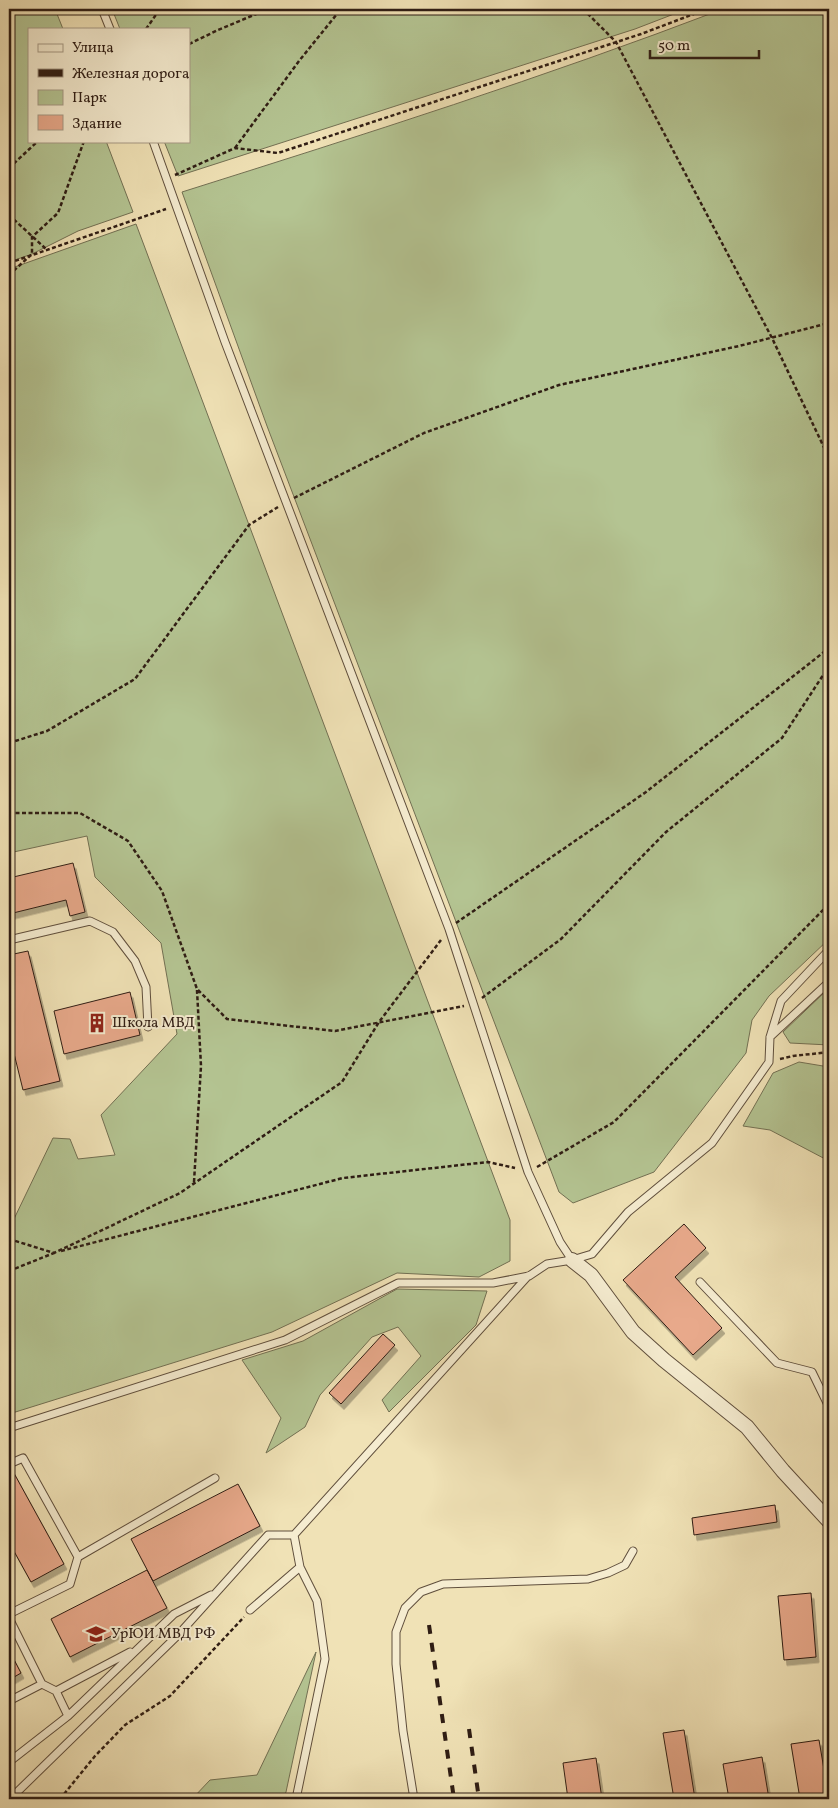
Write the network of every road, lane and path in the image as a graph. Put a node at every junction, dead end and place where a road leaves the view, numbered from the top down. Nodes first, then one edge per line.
1 (102, 9) edge
2 (160, 9) edge
3 (268, 9) edge
4 (341, 9) edge
5 (584, 9) edge
6 (707, 9) edge
7 (110, 28) edge
8 (147, 28) edge
9 (616, 42) junction
10 (190, 44) edge
11 (37, 142) edge
12 (84, 142) edge
13 (153, 142) edge
14 (236, 148) junction
15 (9, 168) edge
16 (167, 179) junction
17 (177, 206) junction
18 (9, 215) edge
19 (32, 236) junction
20 (46, 249) junction
21 (32, 254) junction
22 (9, 263) edge
23 (9, 275) edge
24 (829, 323) edge
25 (772, 338) junction
26 (829, 458) edge
27 (286, 502) junction
28 (829, 648) edge
29 (9, 743) edge
30 (829, 904) edge
31 (449, 929) junction
32 (9, 940) edge
33 (829, 950) edge
34 (829, 982) edge
35 (197, 989) dead end
36 (148, 1027) dead end
37 (770, 1037) junction
38 (829, 1052) edge
39 (769, 1062) junction
40 (528, 1172) junction
41 (194, 1183) junction
42 (9, 1239) edge
43 (54, 1253) junction
44 (572, 1260) junction
45 (9, 1271) edge
46 (529, 1276) junction
47 (700, 1282) dead end
48 (829, 1407) edge
49 (9, 1428) edge
50 (9, 1464) edge
51 (215, 1478) dead end
52 (829, 1521) edge
53 (294, 1535) junction
54 (633, 1551) dead end
55 (78, 1557) junction
56 (300, 1567) junction
57 (216, 1592) junction
58 (250, 1610) joint
59 (9, 1614) edge
60 (9, 1618) edge
61 (139, 1648) junction
62 (42, 1684) junction
63 (56, 1692) junction
64 (9, 1701) edge
65 (68, 1716) junction
66 (9, 1762) edge
67 (10, 1799) edge
68 (60, 1799) edge
69 (296, 1799) edge
70 (414, 1799) edge

1 - 7 lane
2 - 8 path
3 - 10 path
4 - 14 path
5 - 9 path
6 - 9 path
9 - 14 path
9 - 25 path
11 - 15 path
12 - 19 path
13 - 16 lane
14 - 16 path
16 - 17 lane
17 - 20 path
17 - 27 lane
18 - 19 path
19 - 20 path
19 - 21 path
20 - 21 path
21 - 22 path
21 - 23 path
24 - 25 path
25 - 26 path
25 - 27 path
27 - 29 path
27 - 31 lane
28 - 31 path
30 - 40 path
31 - 40 lane
31 - 41 path
32 - 36 lane
33 - 37 lane
34 - 37 lane
35 - 41 path
37 - 39 lane
38 - 39 path
39 - 44 lane
40 - 43 path
40 - 44 lane
41 - 43 path
42 - 43 path
43 - 45 path
44 - 46 lane
44 - 52 street
46 - 49 lane
46 - 53 lane
47 - 48 lane
50 - 55 lane
51 - 55 lane
53 - 56 lane
53 - 57 lane
54 - 70 lane
55 - 59 lane
56 - 58 lane
56 - 69 lane
57 - 61 lane
57 - 67 lane
58 - 68 path
60 - 62 lane
61 - 63 lane
61 - 65 lane
62 - 63 lane
62 - 64 lane
63 - 65 lane
65 - 66 lane

